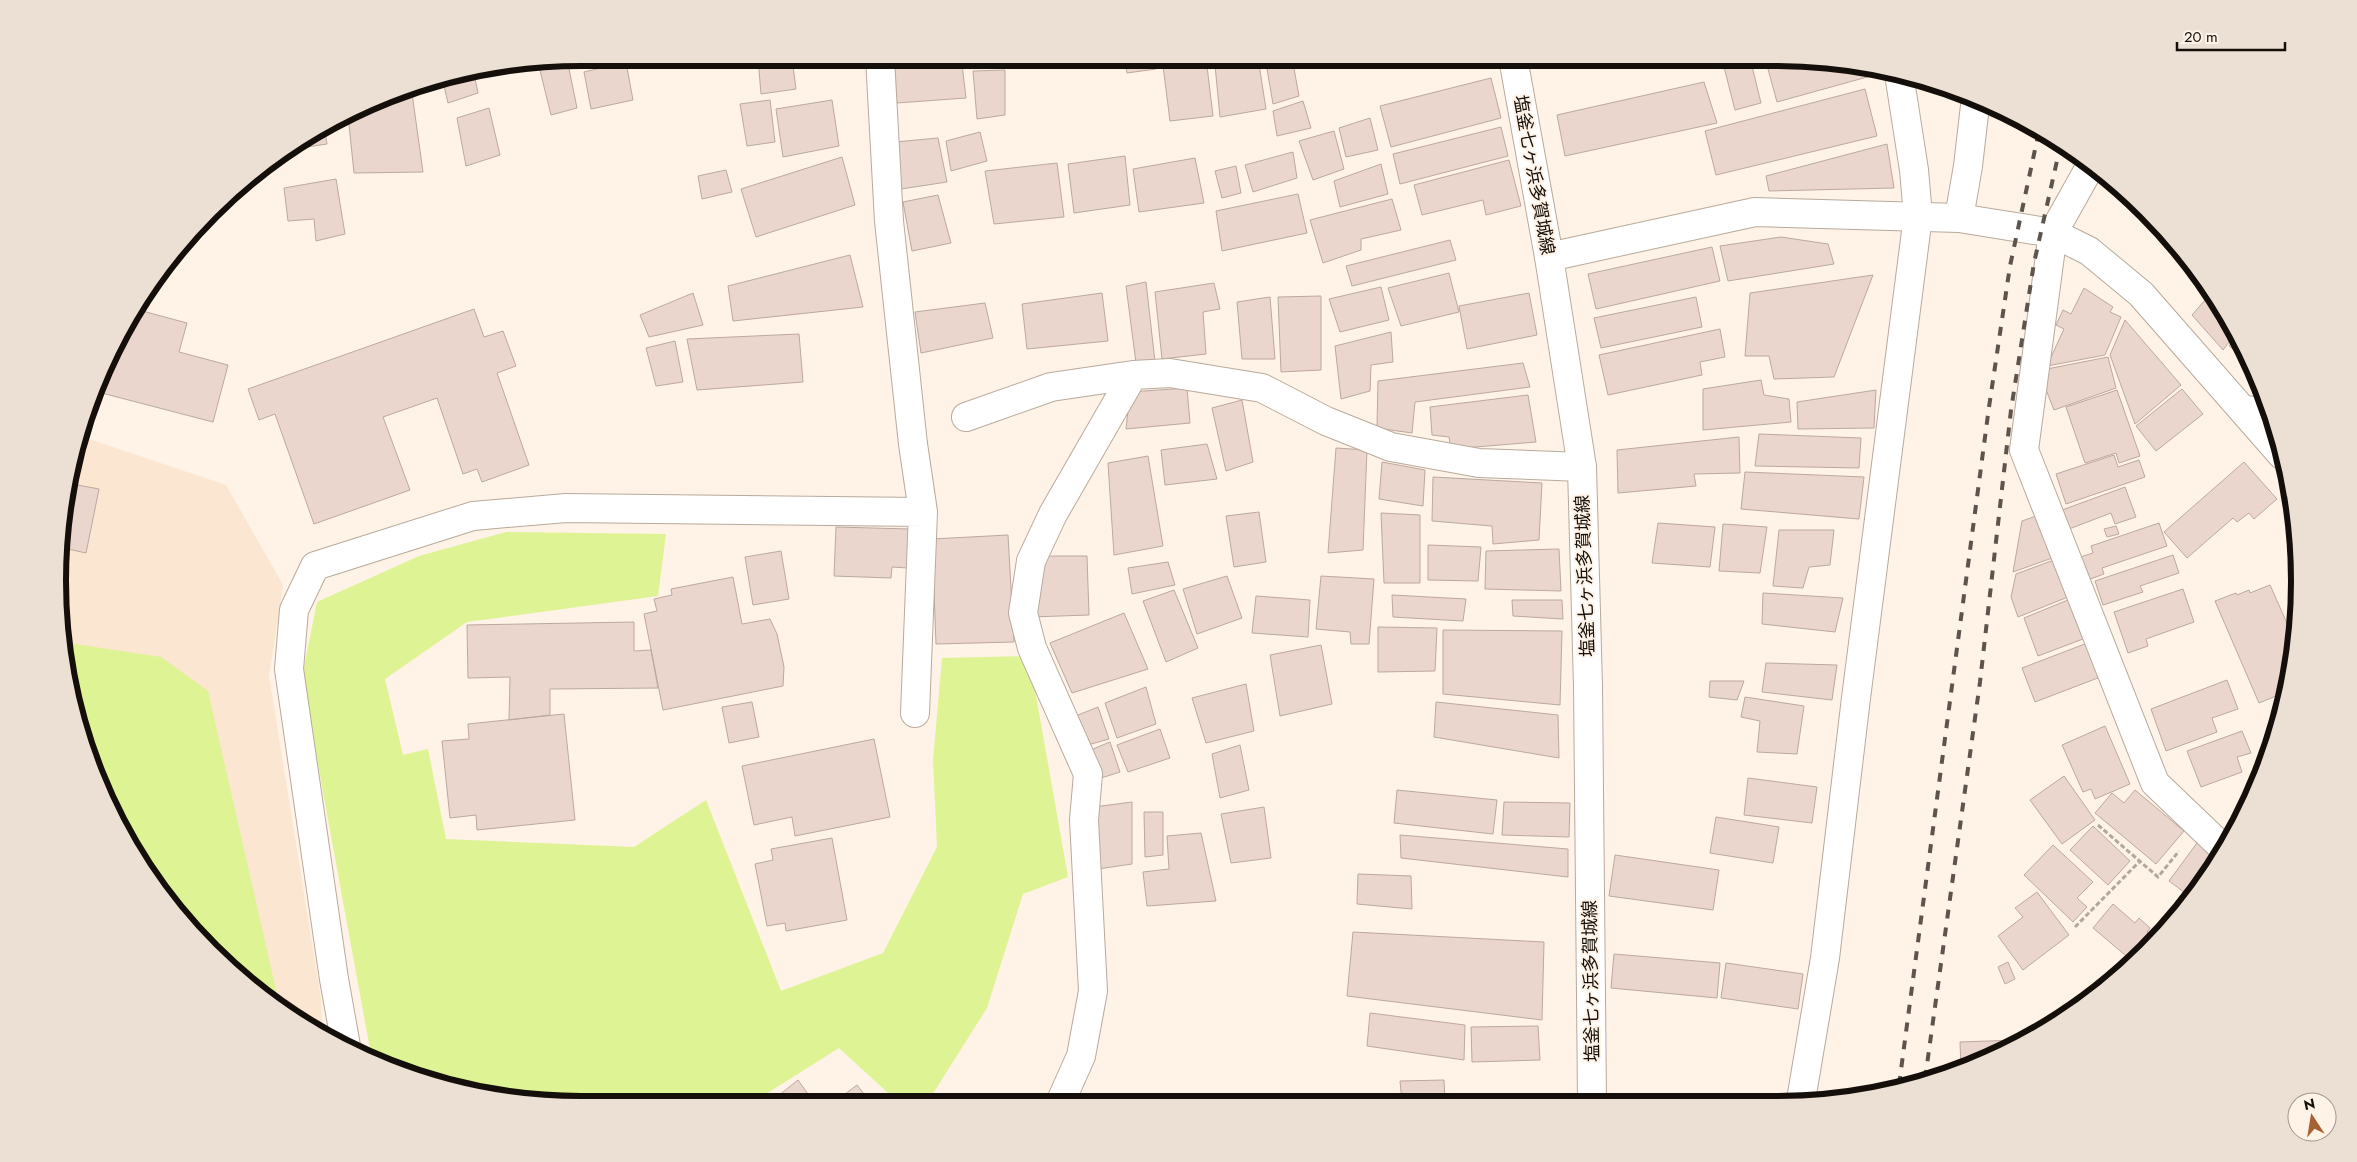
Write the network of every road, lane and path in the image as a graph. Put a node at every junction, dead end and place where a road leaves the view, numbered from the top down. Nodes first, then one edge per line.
1 (880, 66) edge
2 (1514, 66) edge
3 (1900, 82) edge
4 (1975, 106) edge
5 (2087, 172) edge
6 (1918, 216) junction
7 (1959, 218) junction
8 (2054, 233) junction
9 (1549, 257) junction
10 (1133, 375) junction
11 (2257, 411) edge
12 (966, 417) dead end
13 (2267, 428) edge
14 (1582, 468) junction
15 (923, 512) junction
16 (915, 713) dead end
17 (2098, 825) dead end
18 (2200, 825) junction
19 (2219, 844) edge
20 (2140, 861) junction
21 (2075, 927) dead end
22 (345, 1038) edge
23 (1802, 1095) edge
24 (1063, 1096) edge
25 (1592, 1096) edge

1 - 15 street
2 - 9 street, 塩釜七ヶ浜多賀城線
3 - 6 street
4 - 7 street
5 - 8 street
6 - 7 street
6 - 9 street
6 - 23 street
7 - 8 street
8 - 11 street
8 - 18 street
9 - 14 street, 塩釜七ヶ浜多賀城線
10 - 12 street
10 - 14 street
10 - 24 street
11 - 13 street
14 - 25 street, 塩釜七ヶ浜多賀城線
15 - 16 street
15 - 22 street
17 - 20 path
18 - 19 street
18 - 20 path
20 - 21 path

